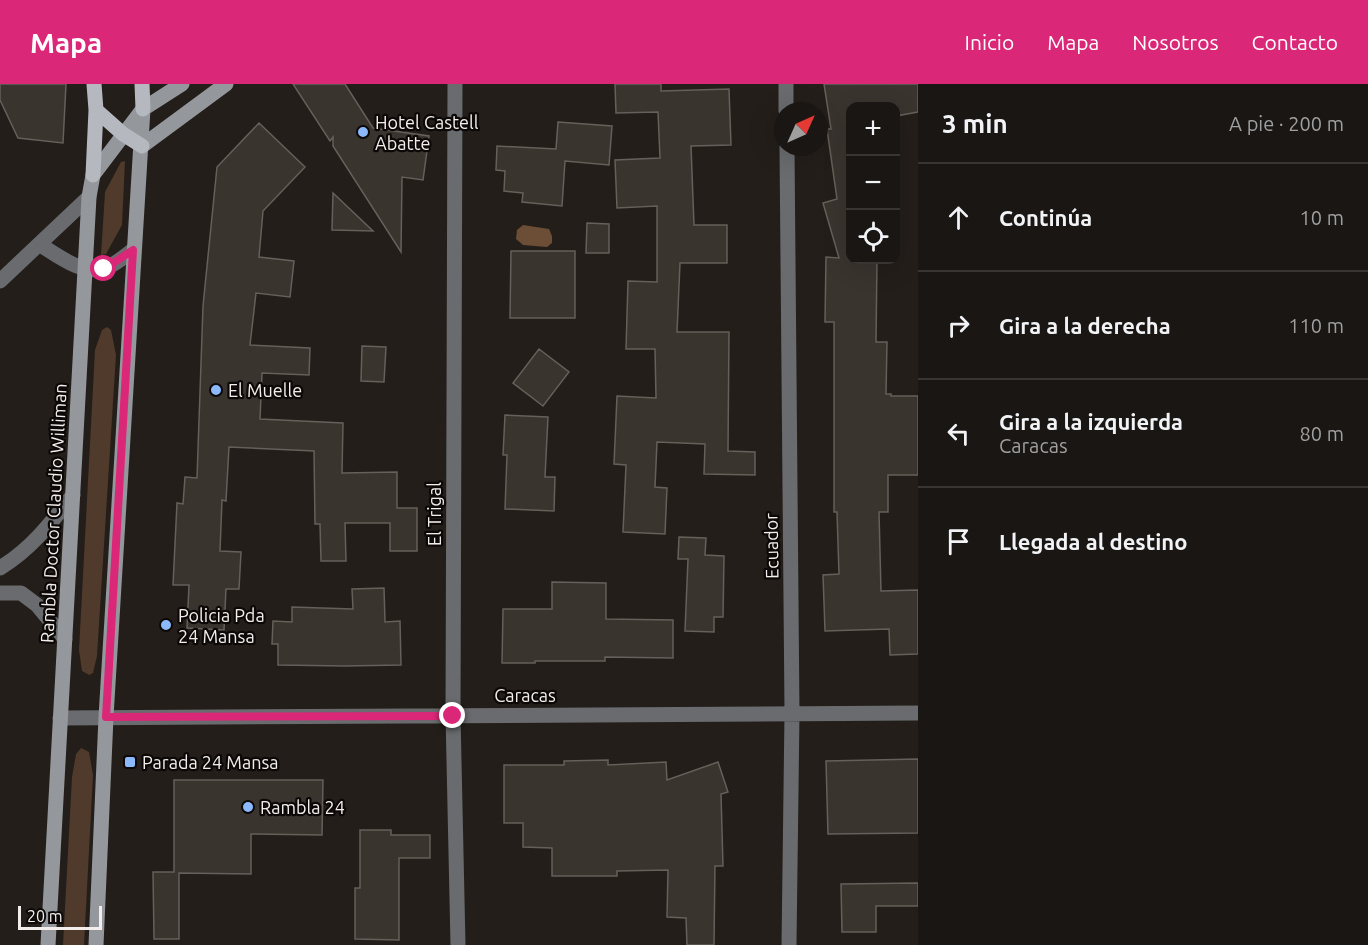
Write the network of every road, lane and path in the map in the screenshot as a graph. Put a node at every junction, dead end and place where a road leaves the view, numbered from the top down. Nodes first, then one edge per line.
1 (94, 84) edge
2 (142, 84) edge
3 (182, 84) edge
4 (226, 84) edge
5 (455, 84) edge
6 (786, 84) edge
7 (786, 102) edge
8 (143, 109) junction
9 (96, 110) junction
10 (123, 134) junction
11 (142, 146) junction
12 (787, 156) edge
13 (93, 175) junction
14 (89, 197) junction
15 (39, 244) junction
16 (133, 250) junction
17 (86, 269) junction
18 (0, 281) edge
19 (73, 495) junction
20 (0, 568) edge
21 (0, 593) edge
22 (65, 639) junction
23 (918, 712) edge
24 (792, 713) junction
25 (453, 716) junction
26 (106, 717) junction
27 (60, 718) junction
28 (48, 945) edge
29 (96, 945) edge
30 (458, 945) edge
31 (789, 945) edge

1 - 9 main road, Rambla Doctor Claudio Williman
2 - 8 main road
3 - 8 main road
4 - 11 main road
5 - 25 street, El Trigal
6 - 7 street
8 - 10 main road
8 - 11 main road
9 - 10 main road
9 - 13 main road, Rambla Doctor Claudio Williman
10 - 11 main road
10 - 13 main road
11 - 16 main road
12 - 24 street, Ecuador
13 - 14 main road, Rambla Doctor Claudio Williman
14 - 15 street
14 - 17 main road, Rambla Doctor Claudio Williman
15 - 17 street
15 - 18 street
16 - 17 street
16 - 26 main road
17 - 19 main road, Rambla Doctor Claudio Williman
19 - 20 street
19 - 22 main road, Rambla Doctor Claudio Williman
21 - 22 street
22 - 27 main road, Rambla Doctor Claudio Williman
23 - 24 street, Caracas
24 - 25 street, Caracas
24 - 31 street, Ecuador
25 - 26 street, Caracas
25 - 30 street, El Trigal
26 - 27 street, Caracas
26 - 29 main road
27 - 28 main road, Rambla Doctor Claudio Williman

